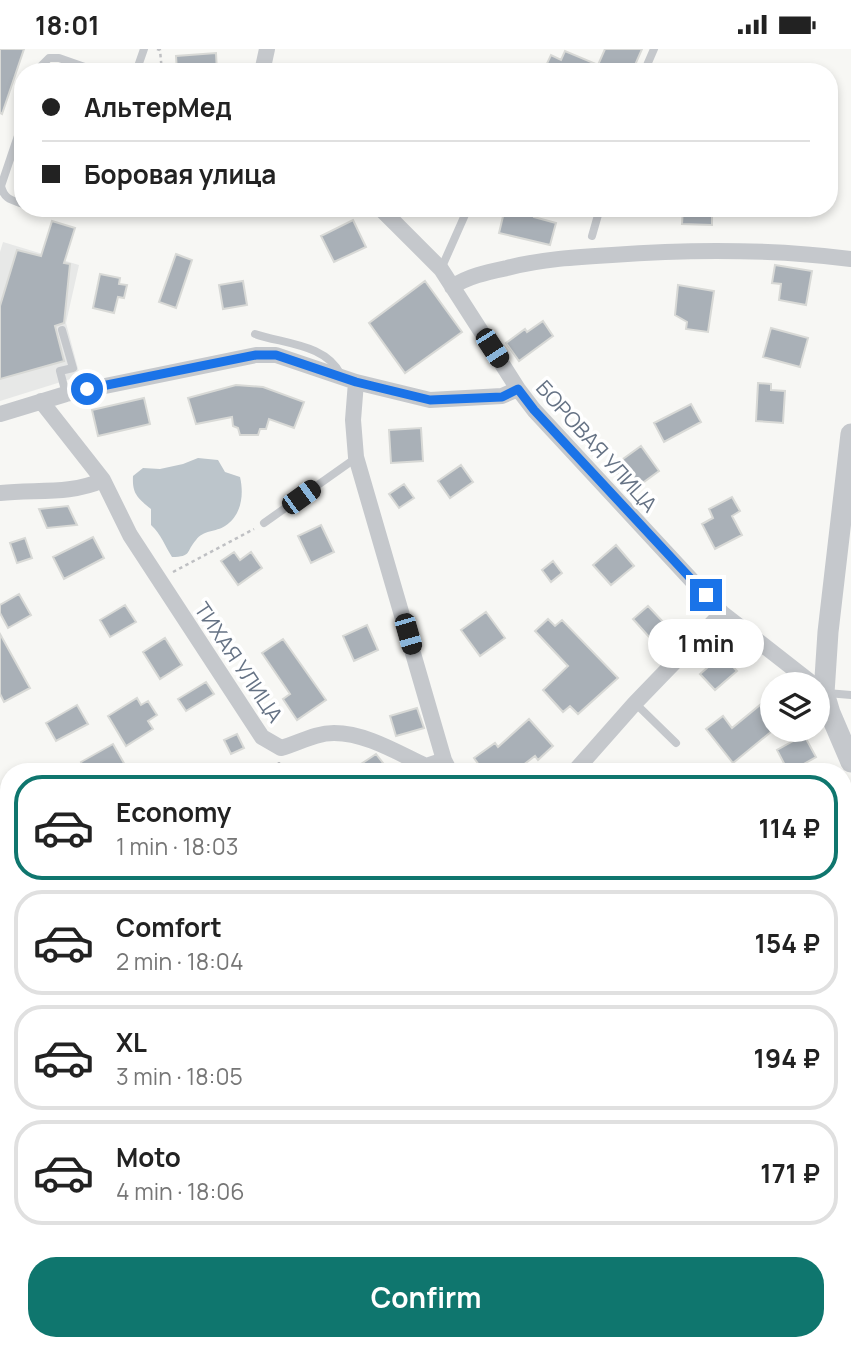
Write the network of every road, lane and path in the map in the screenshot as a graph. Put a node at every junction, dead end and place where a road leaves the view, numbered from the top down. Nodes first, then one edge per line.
1 (44, 63) edge
2 (73, 63) edge
3 (14, 148) edge
4 (14, 202) edge
5 (389, 217) edge
6 (464, 217) edge
7 (597, 217) edge
8 (592, 236) dead end
9 (851, 259) edge
10 (441, 269) junction
11 (452, 288) junction
12 (62, 330) dead end
13 (255, 334) dead end
14 (349, 379) junction
15 (518, 389) junction
16 (65, 394) junction
17 (41, 401) junction
18 (0, 414) edge
19 (851, 434) edge
20 (356, 457) junction
21 (103, 480) junction
22 (0, 493) edge
23 (264, 523) joint
24 (158, 580) junction
25 (722, 613) junction
26 (798, 672) edge
27 (821, 672) edge
28 (830, 691) edge
29 (851, 695) edge
30 (635, 703) junction
31 (830, 715) edge
32 (676, 743) dead end
33 (851, 762) edge
34 (412, 763) edge
35 (446, 763) edge
36 (582, 763) edge

1 - 2 lane
3 - 4 lane
5 - 10 street, БОРОВАЯ УЛИЦА
6 - 10 lane
7 - 8 lane
9 - 11 street
10 - 11 street, БОРОВАЯ УЛИЦА
11 - 15 street, БОРОВАЯ УЛИЦА
12 - 16 lane
13 - 14 lane
14 - 15 street
14 - 16 street
14 - 20 street
15 - 25 street, БОРОВАЯ УЛИЦА
16 - 17 street
17 - 18 street
17 - 21 street, ТИХАЯ УЛИЦА
19 - 27 street
20 - 23 lane
20 - 35 street
21 - 22 street
21 - 24 street, ТИХАЯ УЛИЦА
23 - 24 path
24 - 34 street, ТИХАЯ УЛИЦА
25 - 26 street, БОРОВАЯ УЛИЦА
25 - 30 street
28 - 29 lane
30 - 32 lane
30 - 36 street
31 - 33 street

